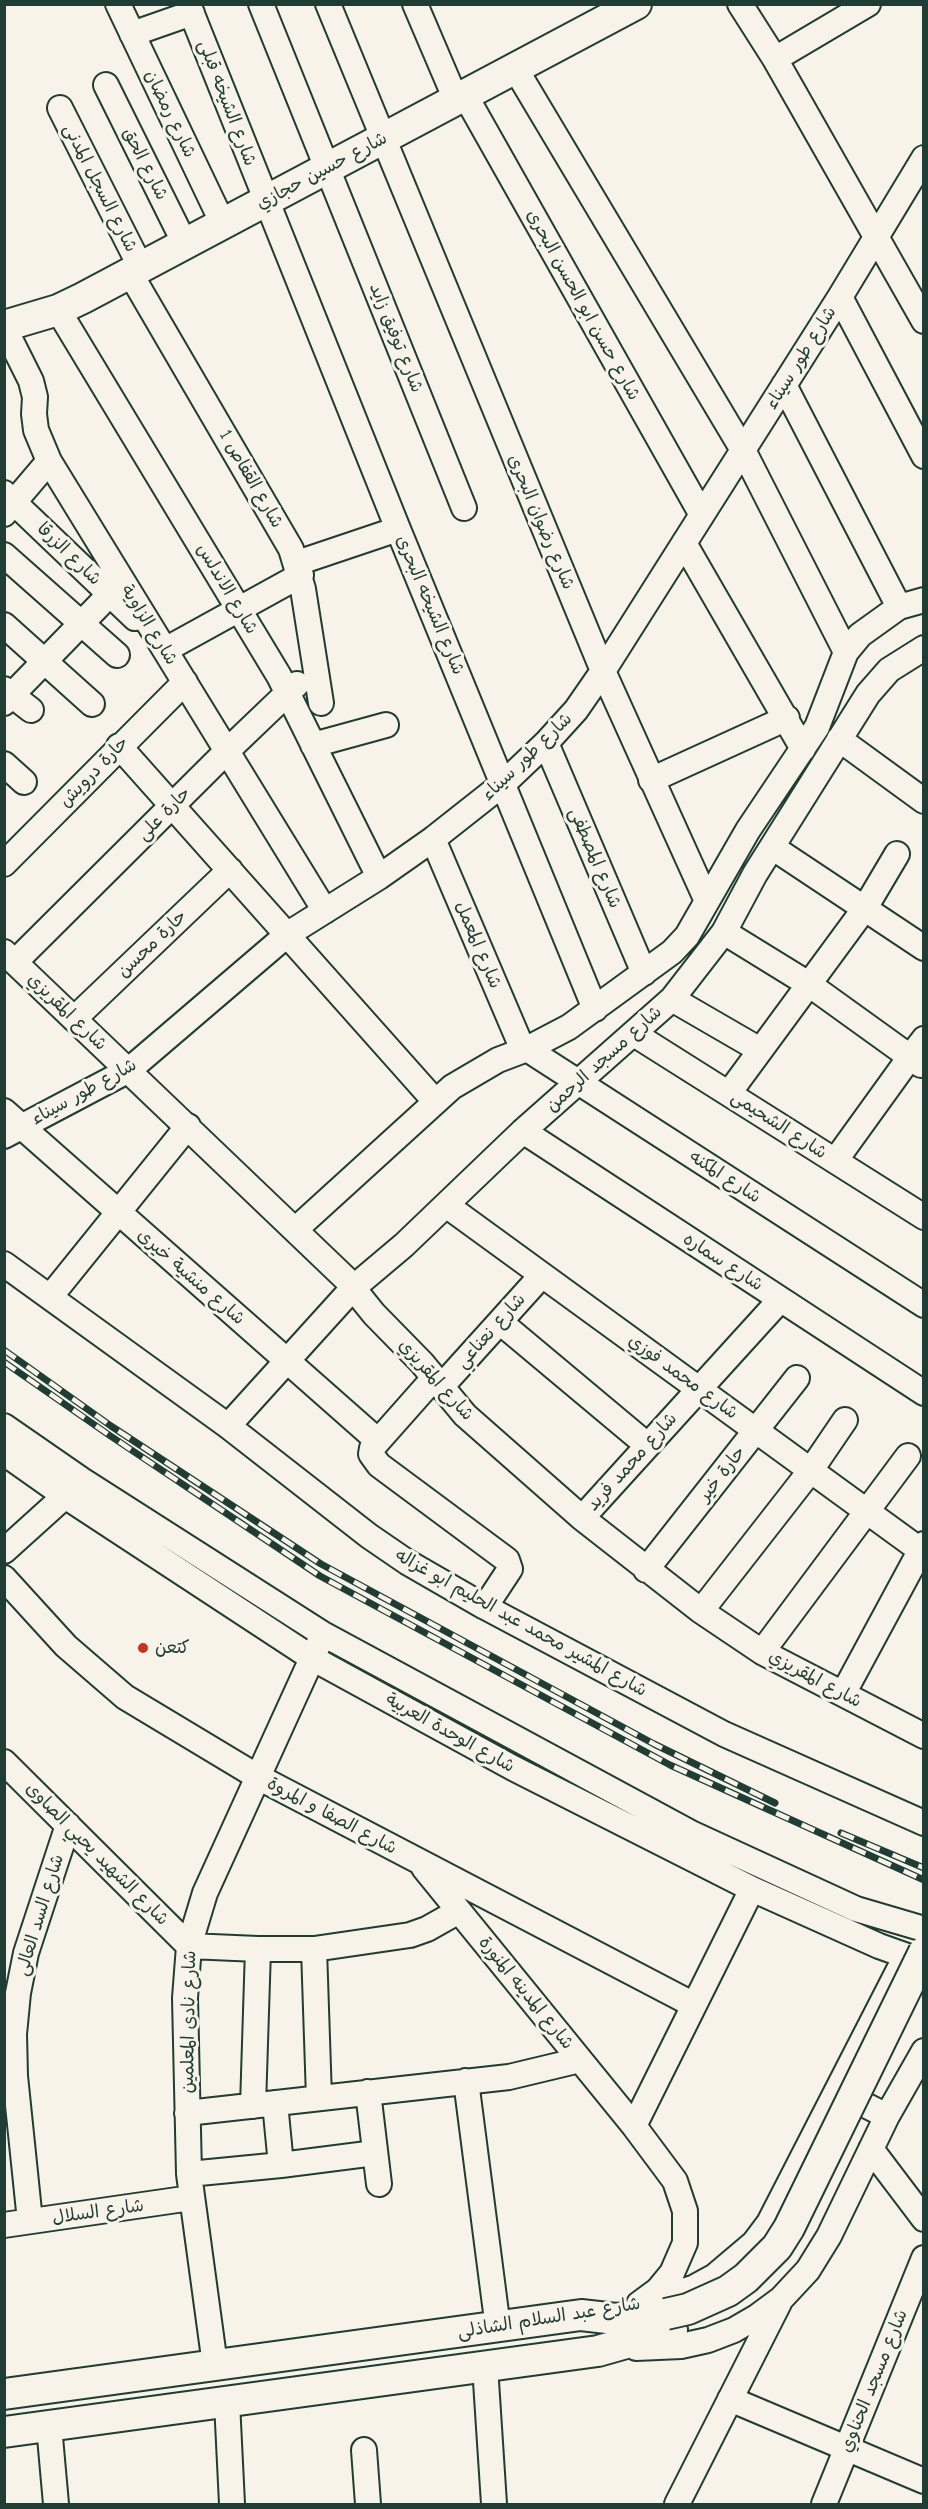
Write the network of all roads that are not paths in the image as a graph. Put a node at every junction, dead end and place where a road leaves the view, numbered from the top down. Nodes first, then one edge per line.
1 (118, 4) edge
2 (261, 4) edge
3 (328, 4) edge
4 (415, 4) edge
5 (636, 4) edge
6 (740, 4) edge
7 (868, 4) edge
8 (190, 8) edge
9 (132, 34) junction
10 (775, 59) junction
11 (515, 68) junction
12 (106, 85) dead end
13 (460, 98) junction
14 (60, 108) dead end
15 (382, 140) junction
16 (924, 158) edge
17 (327, 169) junction
18 (266, 201) junction
19 (223, 224) junction
20 (876, 237) junction
21 (185, 244) junction
22 (135, 270) junction
23 (840, 297) junction
24 (58, 310) junction
25 (924, 321) edge
26 (4, 326) edge
27 (784, 385) junction
28 (743, 450) junction
29 (924, 456) edge
30 (49, 461) junction
31 (8, 503) edge
32 (464, 508) dead end
33 (702, 515) junction
34 (398, 529) junction
35 (684, 543) junction
36 (4, 555) edge
37 (299, 569) junction
38 (110, 594) junction
39 (924, 600) edge
40 (899, 607) junction
41 (240, 609) junction
42 (81, 623) junction
43 (4, 625) edge
44 (162, 645) junction
45 (924, 648) edge
46 (846, 652) junction
47 (117, 655) dead end
48 (45, 661) junction
49 (315, 669) junction
50 (603, 671) junction
51 (184, 682) junction
52 (287, 693) junction
53 (13, 699) edge
54 (321, 703) dead end
55 (92, 704) dead end
56 (787, 718) junction
57 (386, 725) dead end
58 (839, 740) junction
59 (546, 743) junction
60 (313, 745) junction
61 (119, 746) junction
62 (803, 749) junction
63 (227, 751) junction
64 (4, 764) edge
65 (651, 780) junction
66 (24, 782) dead end
67 (504, 783) junction
68 (924, 801) edge
69 (173, 806) junction
70 (433, 839) junction
71 (772, 847) junction
72 (897, 854) dead end
73 (4, 864) edge
74 (230, 870) junction
75 (379, 877) junction
76 (707, 901) junction
77 (865, 908) junction
78 (325, 911) junction
79 (724, 932) junction
80 (288, 934) junction
81 (924, 948) edge
82 (11, 966) edge
83 (644, 973) junction
84 (810, 985) junction
85 (672, 999) junction
86 (595, 1009) junction
87 (74, 1018) junction
88 (634, 1034) junction
89 (525, 1049) junction
90 (760, 1050) junction
91 (919, 1054) edge
92 (129, 1070) junction
93 (577, 1082) junction
94 (729, 1093) junction
95 (435, 1100) junction
96 (10, 1125) edge
97 (188, 1126) junction
98 (523, 1131) junction
99 (835, 1161) junction
100 (446, 1205) junction
101 (118, 1212) junction
102 (924, 1217) edge
103 (296, 1229) junction
104 (4, 1264) edge
105 (542, 1275) junction
106 (353, 1288) junction
107 (50, 1297) junction
108 (780, 1300) junction
109 (924, 1305) edge
110 (500, 1322) junction
111 (286, 1360) junction
112 (797, 1378) dead end
113 (437, 1382) junction
114 (699, 1389) junction
115 (924, 1393) edge
116 (845, 1420) dead end
117 (4, 1426) edge
118 (228, 1426) junction
119 (756, 1430) junction
120 (378, 1441) junction
121 (647, 1445) junction
122 (4, 1453) edge
123 (908, 1456) dead end
124 (811, 1470) junction
125 (74, 1488) junction
126 (868, 1511) junction
127 (582, 1518) junction
128 (922, 1547) edge
129 (4, 1551) edge
130 (646, 1570) junction
131 (4, 1578) edge
132 (485, 1607) junction
133 (701, 1611) junction
134 (323, 1634) junction
135 (762, 1652) junction
136 (312, 1658) junction
137 (843, 1694) junction
138 (924, 1736) edge
139 (527, 1745) junction
140 (4, 1762) edge
141 (513, 1768) junction
142 (258, 1777) junction
143 (924, 1823) edge
144 (68, 1825) junction
145 (417, 1860) junction
146 (752, 1889) junction
147 (459, 1911) junction
148 (920, 1941) edge
149 (189, 1946) junction
150 (258, 1949) junction
151 (314, 1949) junction
152 (924, 1996) edge
153 (694, 2005) junction
154 (924, 2051) edge
155 (580, 2060) junction
156 (10, 2076) edge
157 (466, 2081) junction
158 (837, 2091) junction
159 (368, 2092) junction
160 (319, 2098) junction
161 (264, 2104) junction
162 (187, 2113) junction
163 (887, 2116) junction
164 (634, 2126) junction
165 (871, 2150) junction
166 (375, 2153) junction
167 (281, 2165) junction
168 (189, 2174) junction
169 (379, 2184) dead end
170 (191, 2198) junction
171 (924, 2219) edge
172 (30, 2221) junction
173 (4, 2225) edge
174 (924, 2258) edge
175 (781, 2299) junction
176 (659, 2316) junction
177 (498, 2328) junction
178 (598, 2351) junction
179 (214, 2365) junction
180 (484, 2366) junction
181 (4, 2394) edge
182 (730, 2399) junction
183 (227, 2402) junction
184 (49, 2426) junction
185 (4, 2432) edge
186 (847, 2449) junction
187 (364, 2450) dead end
188 (924, 2481) edge
189 (56, 2505) edge
190 (232, 2505) edge
191 (368, 2505) edge
192 (494, 2505) edge
193 (677, 2505) edge
194 (824, 2505) edge

1 - 9 street, شارع رمضان
2 - 17 street, شارع توفيق زايد
3 - 15 street, شارع رضوان البحرى
4 - 13 street, شارع حسن ابو الحسن البحرى
5 - 11 main road, شارع حسين حجازي
6 - 10 street
7 - 10 street
8 - 9 street
8 - 18 street, شارع الشيخه قبلى
9 - 19 street, شارع رمضان
10 - 20 street
11 - 13 main road, شارع حسين حجازي
11 - 28 street
12 - 21 street, شارع الحق
13 - 15 main road, شارع حسين حجازي
13 - 33 street, شارع حسن ابو الحسن البحرى
14 - 22 street, شارع السجل المدنى
15 - 17 main road, شارع حسين حجازي
15 - 50 street, شارع رضوان البحرى
16 - 20 street, شارع طور سيناء
17 - 18 main road, شارع حسين حجازي
17 - 32 street, شارع توفيق زايد
18 - 19 main road, شارع حسين حجازي
18 - 34 street, شارع الشيخه البحرى
19 - 21 main road, شارع حسين حجازي
20 - 23 street, شارع طور سيناء
20 - 25 street
21 - 22 main road, شارع حسين حجازي
22 - 24 main road, شارع حسين حجازي
22 - 37 street, شارع القفاص 1
23 - 27 street, شارع طور سيناء
23 - 29 street
24 - 26 main road, شارع حسين حجازي
24 - 41 street, شارع الاندلس
26 - 30 street, شارع الزاوية
27 - 28 street, شارع طور سيناء
27 - 40 street
28 - 33 street, شارع طور سيناء
28 - 46 street
30 - 31 street
30 - 44 street, شارع الزاوية
31 - 38 street, شارع الزرقا
33 - 35 street, شارع طور سيناء
34 - 37 street
34 - 67 street, شارع الشيخه البحرى
35 - 50 street, شارع طور سيناء
35 - 56 street
36 - 42 street
37 - 41 street
37 - 49 street, شارع القفاص 1
38 - 42 street
38 - 44 street, شارع الزرقا
39 - 40 street
40 - 46 street
41 - 44 street
41 - 52 street, شارع الاندلس
42 - 47 street
42 - 48 street
43 - 48 street
44 - 51 street, شارع الزاوية
45 - 58 street, شارع مسجد الرحمن
46 - 62 street
48 - 53 street
48 - 55 street
49 - 52 street, حارة على
49 - 54 street, شارع القفاص 1
50 - 59 street, شارع طور سيناء
50 - 65 street, شارع رضوان البحرى
51 - 61 street, حارة درويش
51 - 63 street, شارع الزاوية
52 - 60 street, شارع الاندلس
52 - 63 street, حارة على
56 - 62 street
56 - 65 street
57 - 60 street
58 - 68 street
58 - 71 street, شارع مسجد الرحمن
59 - 67 street, شارع طور سيناء
59 - 83 street, شارع المصطفى
60 - 75 street, شارع الاندلس
61 - 69 street
61 - 73 street, حارة درويش
62 - 76 street
63 - 69 street, حارة على
63 - 78 street, شارع الزاوية
64 - 66 street
65 - 76 street, شارع رضوان البحرى
67 - 70 street, شارع طور سيناء
67 - 86 street, شارع الشيخه البحرى
69 - 74 street
69 - 82 street, حارة على
70 - 75 street, شارع طور سيناء
70 - 89 street, شارع المعمل
71 - 77 street
71 - 79 street, شارع مسجد الرحمن
72 - 77 street
74 - 80 street
74 - 87 street, حارة محسن
75 - 78 street, شارع طور سيناء
76 - 83 street
77 - 81 street
77 - 84 street
78 - 80 street, شارع طور سيناء
79 - 84 street
79 - 85 street, شارع مسجد الرحمن
80 - 92 street, شارع طور سيناء
80 - 95 street
82 - 87 street, شارع المقريزي
83 - 86 street
84 - 90 street
84 - 91 street
85 - 88 street, شارع مسجد الرحمن
85 - 90 street
86 - 89 street
87 - 92 street, شارع المقريزي
88 - 93 street, شارع مسجد الرحمن
88 - 94 street, شارع الشحيمى
89 - 93 street, شارع المكنه
89 - 95 street
90 - 94 street
91 - 99 street
92 - 96 street, شارع طور سيناء
92 - 97 street, شارع المقريزي
93 - 98 street, شارع مسجد الرحمن
93 - 109 street, شارع المكنه
94 - 99 street, شارع الشحيمى
95 - 103 street
96 - 101 street, شارع منشية خيرى
97 - 101 street
97 - 103 street, شارع المقريزي
98 - 100 street, شارع مسجد الرحمن
98 - 108 street, شارع سماره
99 - 102 street, شارع الشحيمى
100 - 105 street, شارع محمد فوزي
100 - 106 street, شارع مسجد الرحمن
101 - 107 street
101 - 111 street, شارع منشية خيرى
103 - 106 street, شارع المقريزي
104 - 107 street, شارع المشير محمد عبد الحليم ابو غزاله
105 - 110 street, شارع نعناعي
105 - 114 street, شارع محمد فوزي
106 - 111 street, شارع مسجد الرحمن
106 - 113 street, شارع المقريزي
107 - 118 street, شارع المشير محمد عبد الحليم ابو غزاله
108 - 114 street, شارع محمد فريد
108 - 115 street, شارع سماره
110 - 113 street, شارع نعناعي
110 - 121 street
111 - 118 street, شارع مسجد الرحمن
111 - 120 street, شارع منشية خيرى
112 - 119 street, حارة خير
113 - 120 street, شارع نعناعي
113 - 127 street, شارع المقريزي
114 - 119 street, شارع محمد فوزي
114 - 121 street, شارع محمد فريد
116 - 124 street
117 - 125 street, شارع الوحدة العربية
118 - 132 street, شارع المشير محمد عبد الحليم ابو غزاله
119 - 124 street, شارع محمد فوزي
119 - 130 street, حارة خير
120 - 132 street
121 - 127 street, شارع محمد فريد
122 - 125 street, شارع الوحدة العربية
123 - 126 street
124 - 126 street, شارع محمد فوزي
124 - 133 street
125 - 129 street
125 - 134 street, شارع الوحدة العربية
125 - 136 street, شارع الوحدة العربية
126 - 128 street, شارع محمد فوزي
126 - 135 street
127 - 130 street, شارع المقريزي
128 - 137 street
130 - 133 street, شارع المقريزي
131 - 142 street, شارع الصفا و المروة
132 - 143 street, شارع المشير محمد عبد الحليم ابو غزاله
133 - 135 street, شارع المقريزي
134 - 136 street, شارع نادى المعلمين
134 - 139 street, شارع الوحدة العربية
135 - 137 street, شارع المقريزي
136 - 141 street, شارع الوحدة العربية
136 - 142 street, شارع نادى المعلمين
137 - 138 street, شارع المقريزي
139 - 141 street
139 - 148 street, شارع الوحدة العربية
140 - 144 street, شارع الشهيد يحيي الصاوى
141 - 146 street, شارع الوحدة العربية
142 - 145 street, شارع الصفا و المروة
142 - 149 street, شارع نادى المعلمين
144 - 149 street, شارع الشهيد يحيي الصاوى
144 - 156 street, شارع السد العالى
145 - 147 street, شارع المدينه المنورة
145 - 153 street, شارع الصفا و المروة
146 - 148 street, شارع الوحدة العربية
146 - 153 street
147 - 151 street
147 - 155 street, شارع المدينه المنورة
148 - 158 street, شارع عبد السلام الشاذلى
148 - 176 main road, bridge
149 - 150 street
149 - 162 street, شارع نادى المعلمين
150 - 151 street
150 - 161 street
151 - 160 street
152 - 176 main road
153 - 164 street
154 - 163 street, شارع عبد السلام الشاذلى
155 - 157 street
155 - 164 street, شارع المدينه المنورة
156 - 172 street, شارع السد العالى
157 - 159 street
157 - 177 street
158 - 163 street
158 - 176 street, شارع عبد السلام الشاذلى
159 - 160 street
159 - 166 street
160 - 161 street
161 - 162 street
161 - 167 street
162 - 168 street, شارع نادى المعلمين
163 - 165 street, شارع عبد السلام الشاذلى
164 - 176 street, شارع المدينه المنورة
165 - 171 street
165 - 175 street, شارع عبد السلام الشاذلى
166 - 167 street
166 - 169 street
167 - 168 street
168 - 170 street, شارع نادى المعلمين
170 - 172 street, شارع السلال
170 - 179 street, شارع نادى المعلمين
172 - 173 street, شارع السلال
174 - 186 street, شارع مسجد الحناوي
175 - 178 street, شارع عبد السلام الشاذلى
175 - 182 street
176 - 177 main road, شارع عبد السلام الشاذلى
176 - 178 main road
177 - 179 main road, شارع عبد السلام الشاذلى
178 - 180 main road, شارع عبد السلام الشاذلى
179 - 181 main road, شارع عبد السلام الشاذلى
180 - 183 main road, شارع عبد السلام الشاذلى
180 - 192 street
182 - 186 street
182 - 193 street
183 - 184 main road, شارع عبد السلام الشاذلى
183 - 190 street
184 - 185 main road, شارع عبد السلام الشاذلى
184 - 189 street
186 - 188 street
186 - 194 street, شارع مسجد الحناوي
187 - 191 street

